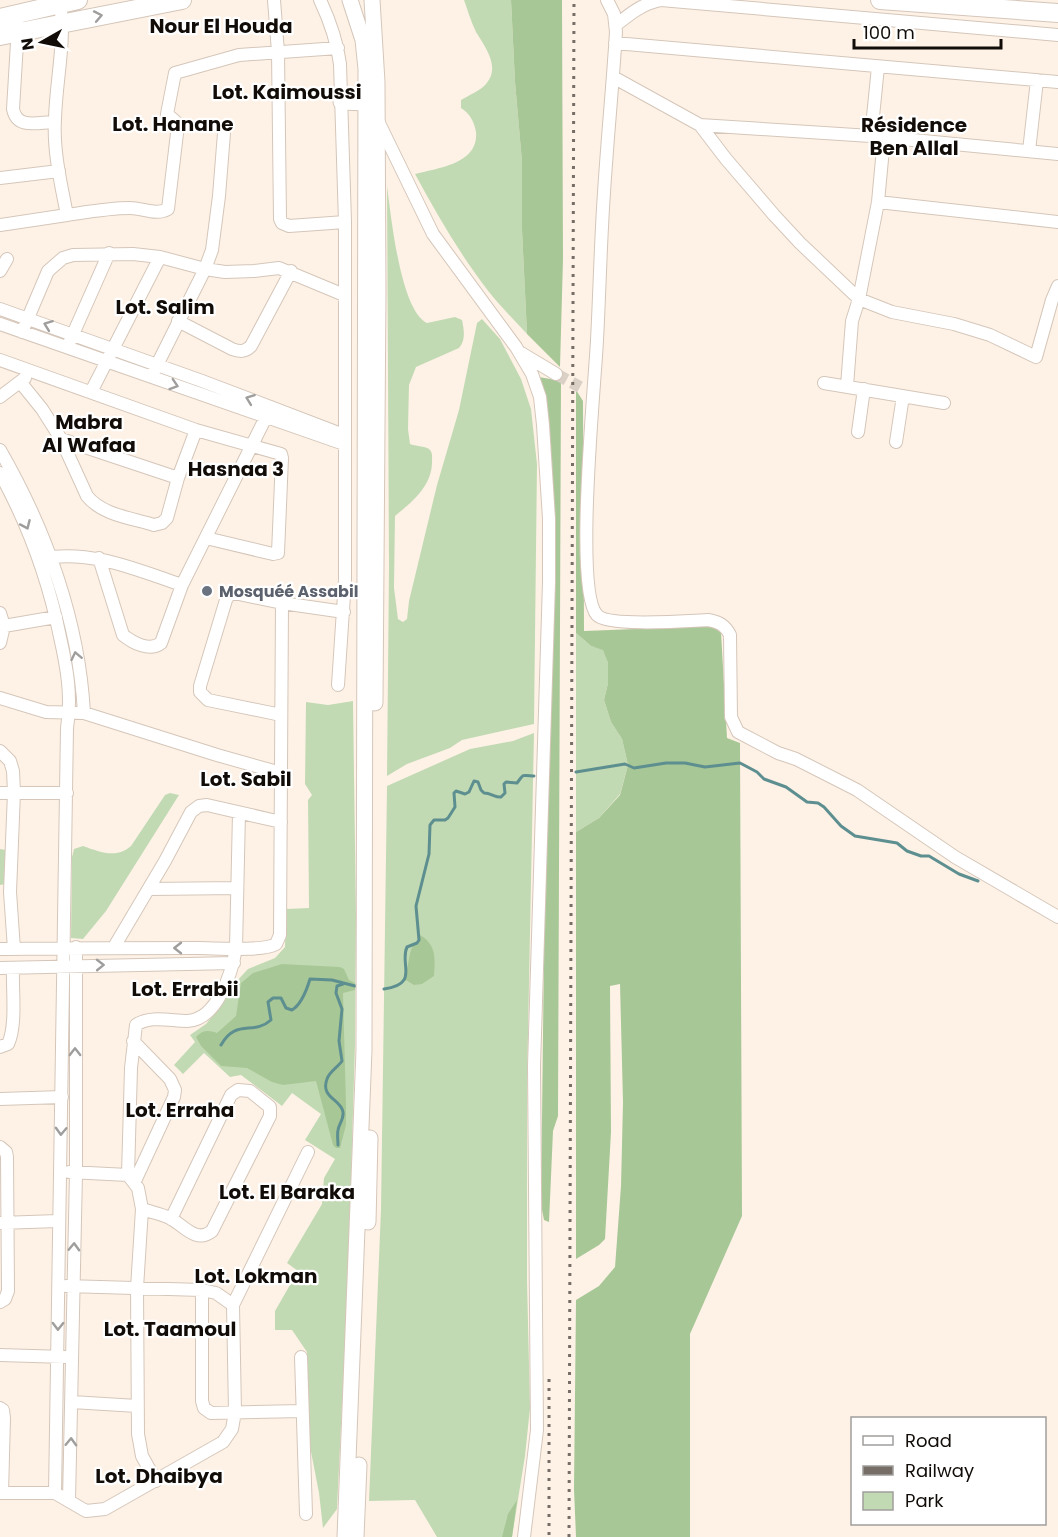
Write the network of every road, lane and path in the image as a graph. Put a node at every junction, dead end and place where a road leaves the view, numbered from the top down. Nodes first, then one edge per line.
1 (182, 0) edge
2 (274, 0) edge
3 (320, 0) edge
4 (350, 0) edge
5 (372, 0) edge
6 (607, 0) edge
7 (880, 0) edge
8 (974, 0) edge
9 (69, 2) edge
10 (1058, 7) edge
11 (19, 13) junction
12 (1058, 13) edge
13 (0, 18) edge
14 (63, 22) junction
15 (616, 25) junction
16 (9, 34) edge
17 (1058, 35) edge
18 (615, 43) junction
19 (338, 48) junction
20 (278, 52) junction
21 (878, 67) junction
22 (613, 77) junction
23 (1037, 80) junction
24 (1058, 82) edge
25 (341, 102) junction
26 (366, 103) junction
27 (377, 119) junction
28 (54, 122) junction
29 (700, 125) junction
30 (224, 133) dead end
31 (878, 137) junction
32 (1029, 151) junction
33 (1058, 154) edge
34 (59, 171) junction
35 (0, 178) edge
36 (878, 202) junction
37 (67, 215) junction
38 (345, 222) junction
39 (1058, 222) edge
40 (0, 225) edge
41 (109, 253) junction
42 (160, 257) junction
43 (7, 259) dead end
44 (205, 269) junction
45 (0, 271) edge
46 (291, 271) junction
47 (1058, 286) edge
48 (344, 295) junction
49 (859, 299) junction
50 (0, 309) edge
51 (28, 318) junction
52 (178, 321) junction
53 (0, 324) edge
54 (22, 332) junction
55 (72, 334) junction
56 (68, 348) junction
57 (111, 349) junction
58 (520, 352) junction
59 (0, 360) edge
60 (106, 363) junction
61 (33, 371) junction
62 (154, 372) junction
63 (556, 374) tunnel mouth
64 (21, 383) junction
65 (824, 383) dead end
66 (847, 386) junction
67 (580, 387) tunnel mouth
68 (864, 389) junction
69 (91, 392) junction
70 (592, 394) junction
71 (903, 396) junction
72 (0, 397) edge
73 (944, 403) dead end
74 (269, 413) junction
75 (196, 430) junction
76 (858, 432) dead end
77 (61, 439) junction
78 (344, 440) junction
79 (896, 442) dead end
80 (251, 446) junction
81 (0, 450) edge
82 (0, 473) edge
83 (178, 478) junction
84 (206, 538) junction
85 (45, 557) junction
86 (99, 558) junction
87 (182, 585) junction
88 (282, 603) junction
89 (344, 612) junction
90 (0, 613) edge
91 (56, 617) junction
92 (4, 626) junction
93 (0, 643) edge
94 (338, 685) dead end
95 (0, 698) edge
96 (84, 713) junction
97 (69, 714) junction
98 (281, 715) junction
99 (0, 751) edge
100 (281, 773) junction
101 (14, 792) junction
102 (0, 793) edge
103 (67, 793) junction
104 (239, 813) junction
105 (280, 822) junction
106 (6, 847) edge
107 (237, 888) junction
108 (149, 889) junction
109 (5, 892) edge
110 (1058, 917) edge
111 (70, 947) junction
112 (114, 947) junction
113 (236, 948) junction
114 (0, 949) edge
115 (14, 949) junction
116 (234, 963) junction
117 (69, 966) junction
118 (6, 968) edge
119 (6, 1021) edge
120 (133, 1041) junction
121 (0, 1047) edge
122 (62, 1097) junction
123 (0, 1099) edge
124 (0, 1147) edge
125 (308, 1152) dead end
126 (3, 1170) edge
127 (59, 1172) junction
128 (76, 1173) junction
129 (131, 1178) junction
130 (142, 1209) junction
131 (171, 1219) junction
132 (58, 1221) junction
133 (4, 1223) edge
134 (4, 1275) edge
135 (59, 1286) junction
136 (73, 1287) junction
137 (137, 1288) junction
138 (202, 1290) junction
139 (0, 1302) edge
140 (233, 1305) junction
141 (0, 1355) edge
142 (58, 1357) junction
143 (301, 1357) dead end
144 (73, 1358) junction
145 (72, 1402) junction
146 (137, 1406) junction
147 (0, 1408) edge
148 (302, 1410) junction
149 (235, 1413) junction
150 (2, 1433) edge
151 (156, 1481) junction
152 (1, 1493) edge
153 (56, 1493) junction
154 (69, 1501) junction
155 (306, 1514) dead end
156 (345, 1537) edge
157 (356, 1537) edge
158 (524, 1537) edge

14 -> 1 highway
2 - 20 street
3 - 19 street
4 - 26 main road
5 - 27 main road
6 - 15 street
7 - 12 highway
8 - 10 highway
9 - 11 highway
9 - 14 street
11 - 13 highway
11 - 16 street
14 - 16 highway
14 - 28 street
15 - 17 street
15 - 18 street
16 - 28 street
18 - 21 street
18 - 22 street
19 - 20 street
19 - 25 street
20 - 37 street
20 - 38 street
21 - 23 street
21 - 31 street
22 - 29 street
22 - 70 street
23 - 24 street
23 - 32 street
25 - 26 main road
25 - 38 street
26 - 156 main road
27 - 58 street
27 - 157 main road
28 - 34 street
29 - 31 street
29 - 49 street
30 - 44 street
31 - 32 street
31 - 36 street
32 - 33 street
34 - 35 street
34 - 37 street
36 - 39 street
36 - 49 street
37 - 40 street
38 - 48 street
41 - 42 street
41 - 51 street
41 - 55 street
42 - 44 street
42 - 57 street
43 - 45 street
44 - 46 street
44 - 52 street
46 - 48 street
46 - 52 street
47 - 49 street
48 - 78 street
49 - 66 street
50 - 51 street
51 - 54 street
55 -> 51 street
52 - 62 street
53 - 54 street
54 - 56 street
55 - 56 street
55 - 57 street
56 - 60 street
57 - 60 street
57 - 62 street
58 - 63 street
58 - 158 street
59 - 61 street
60 - 62 street
60 - 69 street
61 - 64 street
61 - 69 street
62 - 74 street
64 - 72 street
64 - 77 street
65 - 66 street
66 - 68 street
67 - 70 street
68 - 71 street
68 - 76 street
69 - 75 street
70 - 110 street
71 - 73 street
71 - 79 street
74 - 78 street
74 - 80 street
75 - 80 street
75 - 83 street
77 - 83 street
77 - 83 street
78 - 89 street
80 - 84 street
80 - 84 street
81 - 85 street
82 -> 85 street
84 - 87 street
85 - 86 street
85 - 91 street
96 -> 85 street
86 - 87 street
86 - 87 street
88 - 89 street
88 - 98 street
88 - 98 street
89 - 94 street
90 - 92 street
91 - 92 street
91 - 97 street
92 - 93 street
95 - 97 street
96 - 97 street
96 - 100 street
97 - 103 street
98 - 100 street
99 - 101 street
100 - 105 street
101 - 102 street
101 - 103 street
101 - 106 street
103 - 111 street
104 - 105 street
104 - 107 street
104 - 108 street
105 - 113 street
106 - 109 street
107 - 108 street
107 - 113 street
108 - 112 street
109 - 115 street
111 - 112 street
111 - 115 street
111 - 117 street
113 -> 112 street
113 - 116 street
114 - 115 street
117 -> 116 street
116 - 120 street
117 - 118 street
117 - 122 street
128 -> 117 street
118 - 119 street
119 - 121 street
120 - 129 street
120 - 129 street
122 - 123 street
122 -> 127 street
124 - 126 street
125 - 140 street
126 - 133 street
127 - 128 street
127 - 132 street
128 - 129 street
136 -> 128 street
129 - 130 street
130 - 131 street
130 - 137 street
131 - 131 street
132 - 133 street
132 - 135 street
133 - 134 street
134 - 139 street
135 - 136 street
135 -> 142 street
136 - 137 street
136 - 144 street
137 - 138 street
137 - 146 street
138 - 140 street
138 - 149 street
140 - 149 street
141 - 142 street
142 - 144 street
142 - 153 street
143 - 148 street
144 - 145 street
145 - 146 street
154 -> 145 street
146 - 151 street
147 - 150 street
148 - 149 street
148 - 155 street
149 - 151 street
150 - 152 street
151 - 154 street
152 - 153 street
153 - 154 street

